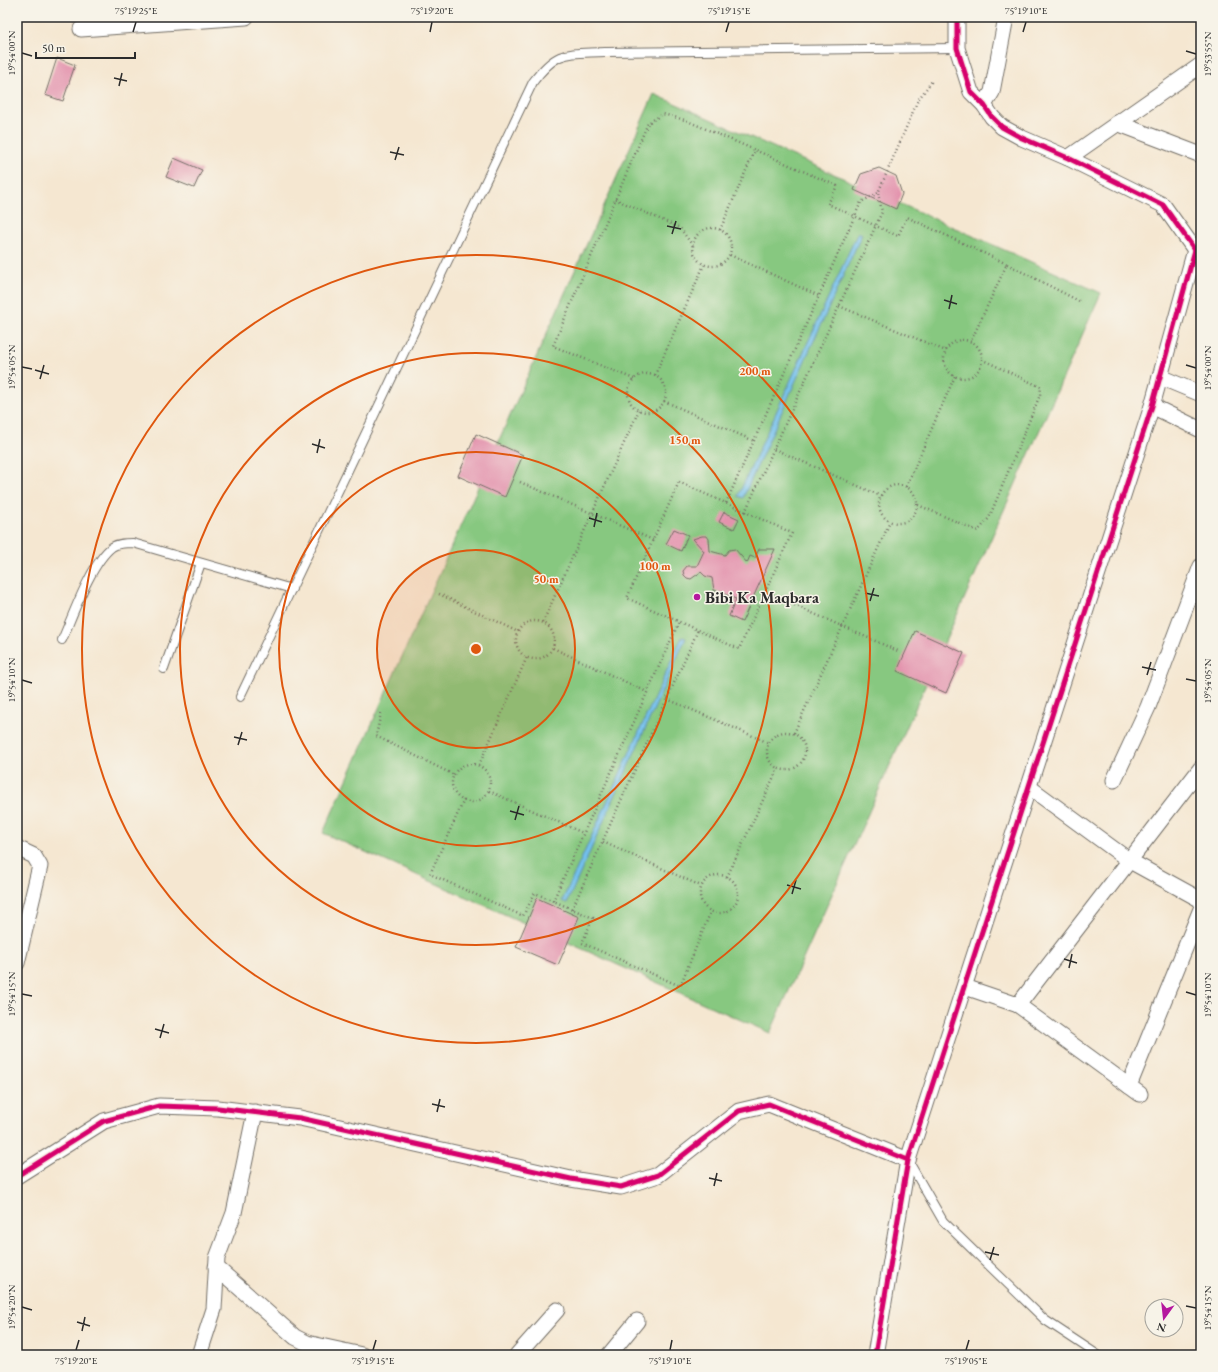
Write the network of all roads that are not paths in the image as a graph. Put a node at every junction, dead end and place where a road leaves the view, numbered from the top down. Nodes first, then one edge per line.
1 (246, 17) edge
2 (957, 17) edge
3 (1006, 17) edge
4 (81, 29) dead end
5 (957, 48) junction
6 (1201, 65) edge
7 (984, 105) junction
8 (1117, 123) junction
9 (1201, 155) edge
10 (1068, 158) junction
11 (1160, 377) junction
12 (1201, 394) edge
13 (1152, 406) junction
14 (1201, 430) edge
15 (201, 563) junction
16 (1201, 566) edge
17 (292, 590) junction
18 (62, 640) dead end
19 (164, 669) dead end
20 (240, 697) dead end
21 (1201, 768) edge
22 (1114, 780) dead end
23 (1028, 787) junction
24 (18, 852) edge
25 (1130, 861) junction
26 (1201, 900) edge
27 (1201, 908) edge
28 (17, 964) edge
29 (965, 987) junction
30 (1018, 1005) junction
31 (255, 1112) junction
32 (908, 1160) junction
33 (17, 1176) edge
34 (216, 1267) junction
35 (557, 1310) dead end
36 (637, 1321) dead end
37 (199, 1355) edge
38 (362, 1355) edge
39 (518, 1355) edge
40 (610, 1355) edge
41 (875, 1355) edge
42 (1098, 1355) edge

1 - 4 street
2 - 5 street
3 - 7 street
5 - 7 street
5 - 17 lane
6 - 8 street
7 - 10 street
8 - 9 street
8 - 10 street
10 - 11 street
11 - 12 street
11 - 13 street
13 - 14 street
13 - 23 street
15 - 17 lane
15 - 18 lane
15 - 19 lane
16 - 22 street
17 - 20 lane
21 - 25 street
23 - 25 street
23 - 29 street
24 - 28 street
25 - 26 street
25 - 30 street
27 - 30 street
29 - 30 street
29 - 32 street
31 - 32 street
31 - 33 street
31 - 34 street
32 - 41 street
32 - 42 lane
34 - 37 street
34 - 38 street
35 - 39 street
36 - 40 street

